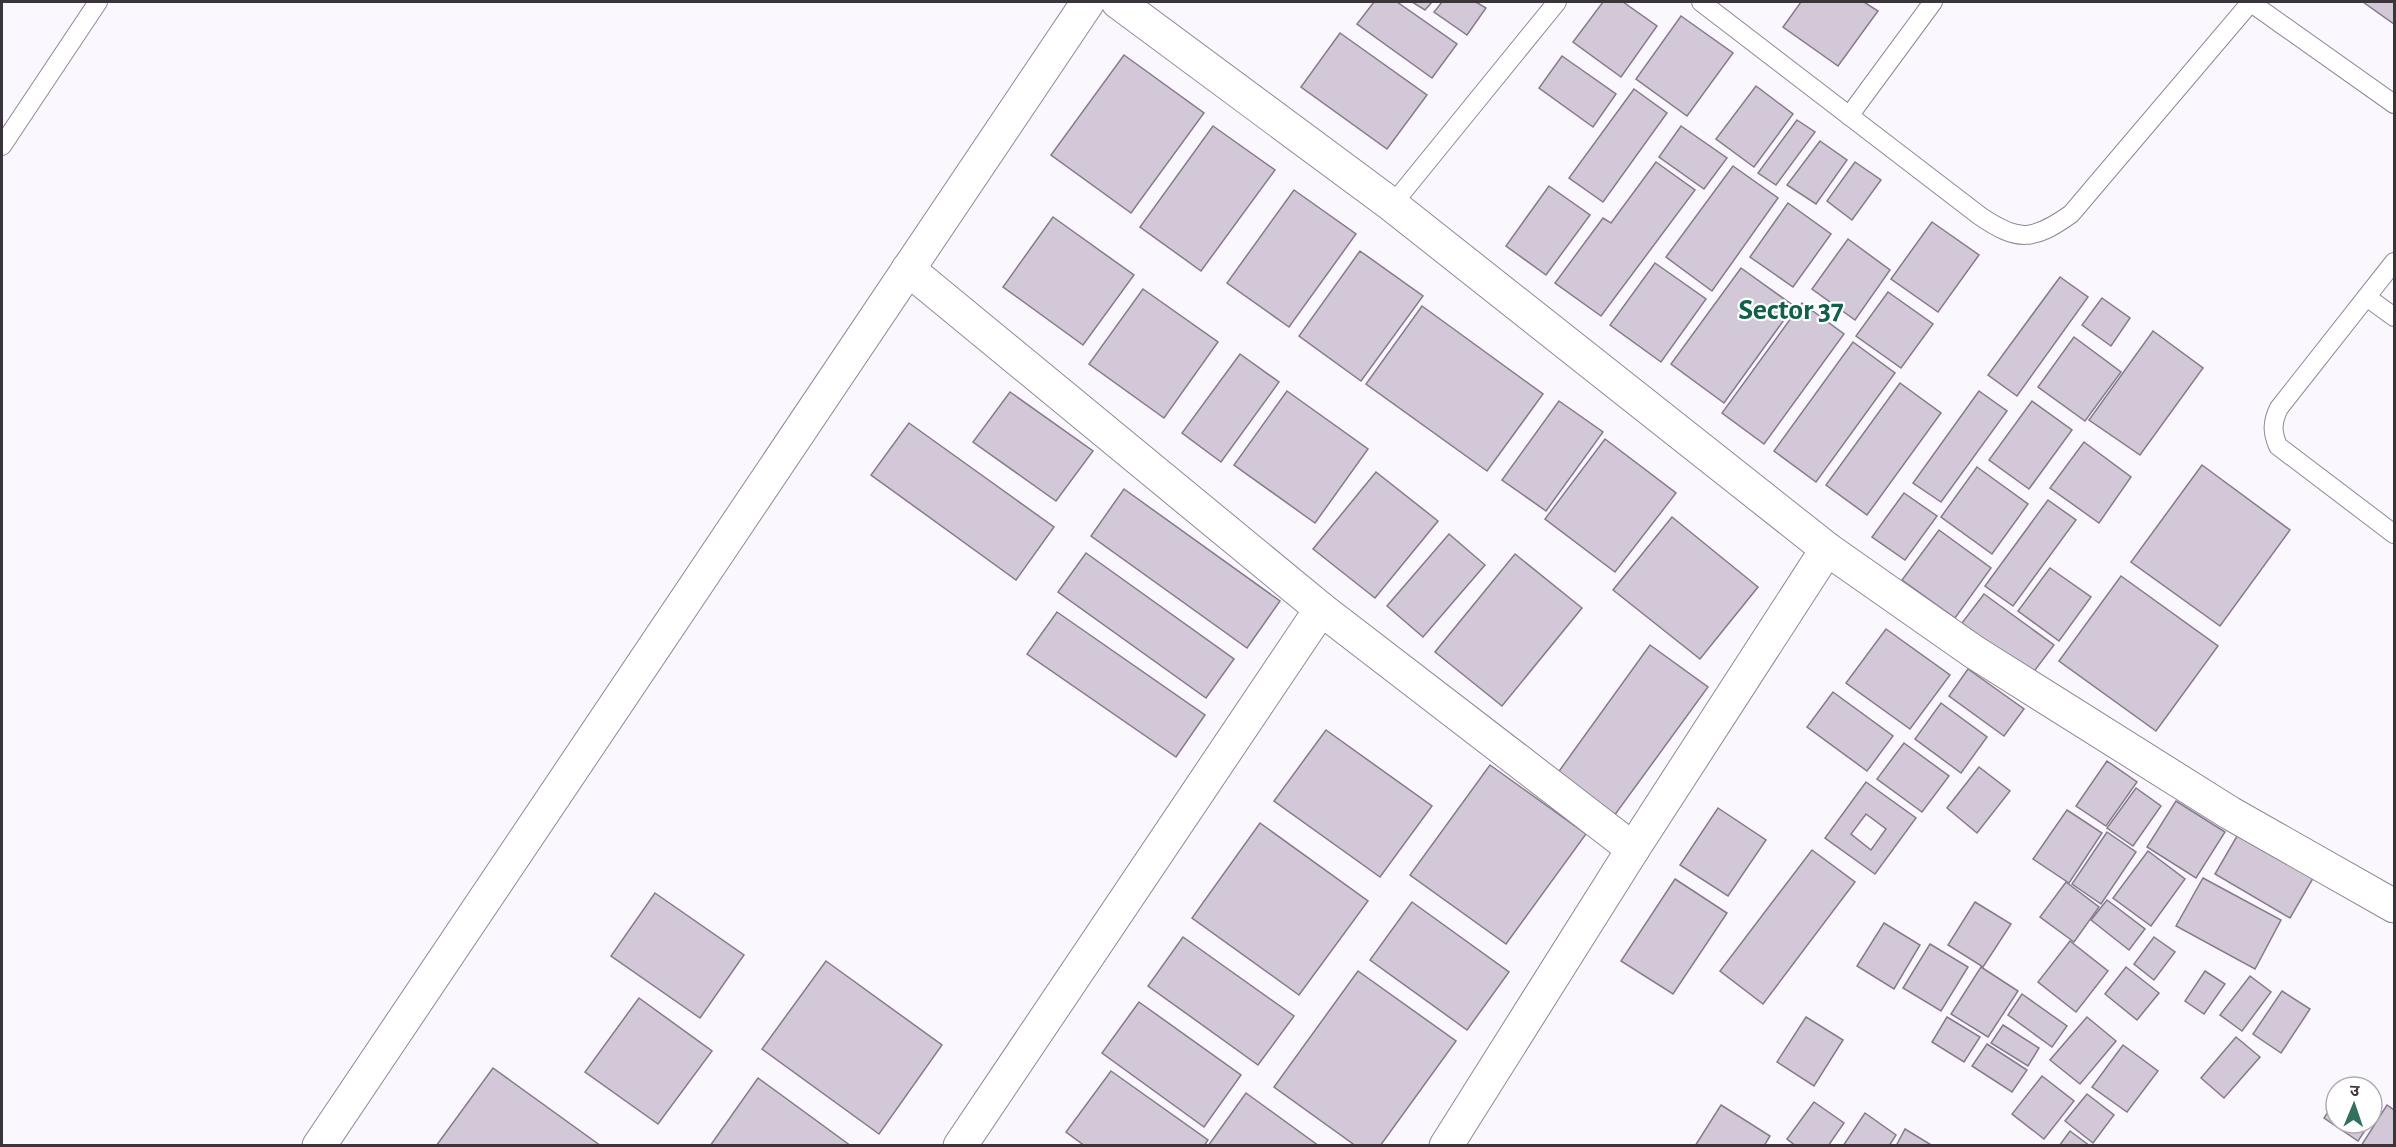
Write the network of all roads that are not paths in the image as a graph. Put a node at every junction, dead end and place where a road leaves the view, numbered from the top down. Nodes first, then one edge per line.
1 (98, 2) edge
2 (1088, 2) edge
3 (1118, 2) edge
4 (1557, 2) edge
5 (1701, 2) edge
6 (1934, 2) edge
7 (2251, 2) edge
8 (2394, 104) edge
9 (1849, 116) junction
10 (2, 146) edge
11 (1392, 205) junction
12 (2394, 262) edge
13 (908, 269) junction
14 (2368, 298) junction
15 (2394, 317) edge
16 (2394, 534) edge
17 (1827, 549) junction
18 (1322, 609) junction
19 (1633, 849) junction
20 (2394, 906) edge
21 (319, 1146) edge
22 (960, 1146) edge
23 (1446, 1146) edge

1 - 10 lane
2 - 13 street
3 - 11 street
4 - 11 lane
5 - 9 lane
6 - 9 lane
7 - 8 lane
7 - 9 lane
11 - 17 street
12 - 14 lane
13 - 18 street
13 - 21 street
14 - 15 lane
14 - 16 lane
17 - 19 street
17 - 20 street
18 - 19 street
18 - 22 street
19 - 23 street

